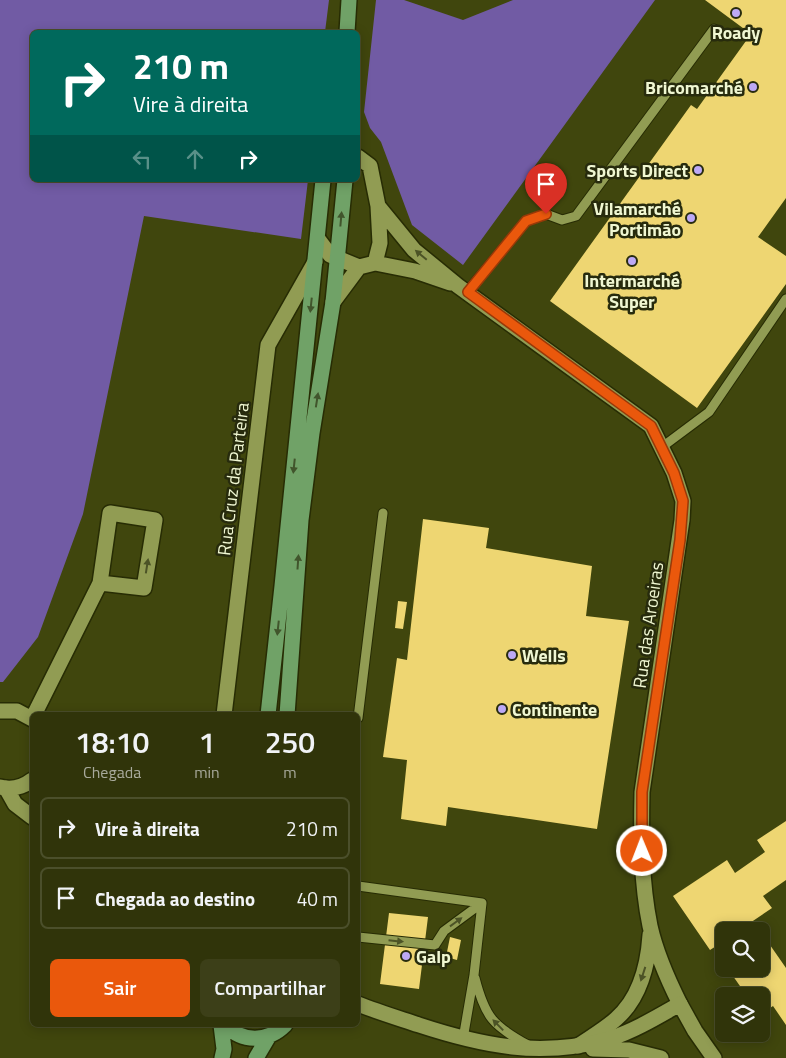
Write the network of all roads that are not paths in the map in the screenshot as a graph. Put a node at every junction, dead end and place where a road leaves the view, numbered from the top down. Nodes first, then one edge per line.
1 (349, 0) edge
2 (714, 29) dead end
3 (346, 30) edge
4 (360, 158) edge
5 (323, 182) edge
6 (344, 182) edge
7 (378, 206) junction
8 (318, 239) junction
9 (338, 259) junction
10 (316, 260) junction
11 (375, 263) junction
12 (359, 267) junction
13 (463, 289) junction
14 (786, 299) edge
15 (333, 302) junction
16 (662, 447) junction
17 (383, 513) dead end
18 (100, 583) junction
19 (0, 711) edge
20 (36, 712) edge
21 (224, 712) edge
22 (268, 712) edge
23 (287, 712) edge
24 (359, 712) edge
25 (30, 716) edge
26 (30, 781) edge
27 (3, 788) edge
28 (7, 804) edge
29 (30, 815) edge
30 (360, 886) edge
31 (482, 903) junction
32 (650, 926) junction
33 (360, 937) edge
34 (474, 975) junction
35 (680, 1004) junction
36 (360, 1006) edge
37 (221, 1027) edge
38 (228, 1027) edge
39 (282, 1027) edge
40 (269, 1036) junction
41 (463, 1040) junction
42 (576, 1048) junction
43 (540, 1050) junction
44 (222, 1058) edge
45 (256, 1058) edge
46 (661, 1058) edge
47 (714, 1058) edge

1 - 3 main road
2 - 13 lane
4 - 7 street
5 - 8 main road
9 -> 6 main road
7 - 11 street
13 -> 7 street, Rua das Aroeiras
8 - 9 street
8 - 10 main road
9 - 12 street
9 - 15 main road
10 - 21 street, Rua Cruz da Parteira
10 -> 22 main road
11 - 12 street, Rua das Aroeiras
11 - 13 street, Rua das Aroeiras
12 - 15 street
13 - 16 street, Rua das Aroeiras
14 - 16 lane
23 -> 15 main road
16 - 32 street, Rua das Aroeiras
17 - 24 lane
18 -> 18 street
18 - 20 street
19 - 25 street
26 - 27 street
27 - 28 street
28 - 29 street
30 - 31 lane
33 -> 31 lane
31 - 34 lane
32 - 35 street, Rua das Aroeiras
32 -> 42 street
34 - 41 lane
43 -> 34 lane
35 - 42 street
35 - 47 street, Rua das Aroeiras
36 - 41 street
37 - 44 main road
38 - 40 main road
39 - 40 main road
40 - 45 main road
41 - 43 street
42 - 43 street
42 - 46 street

